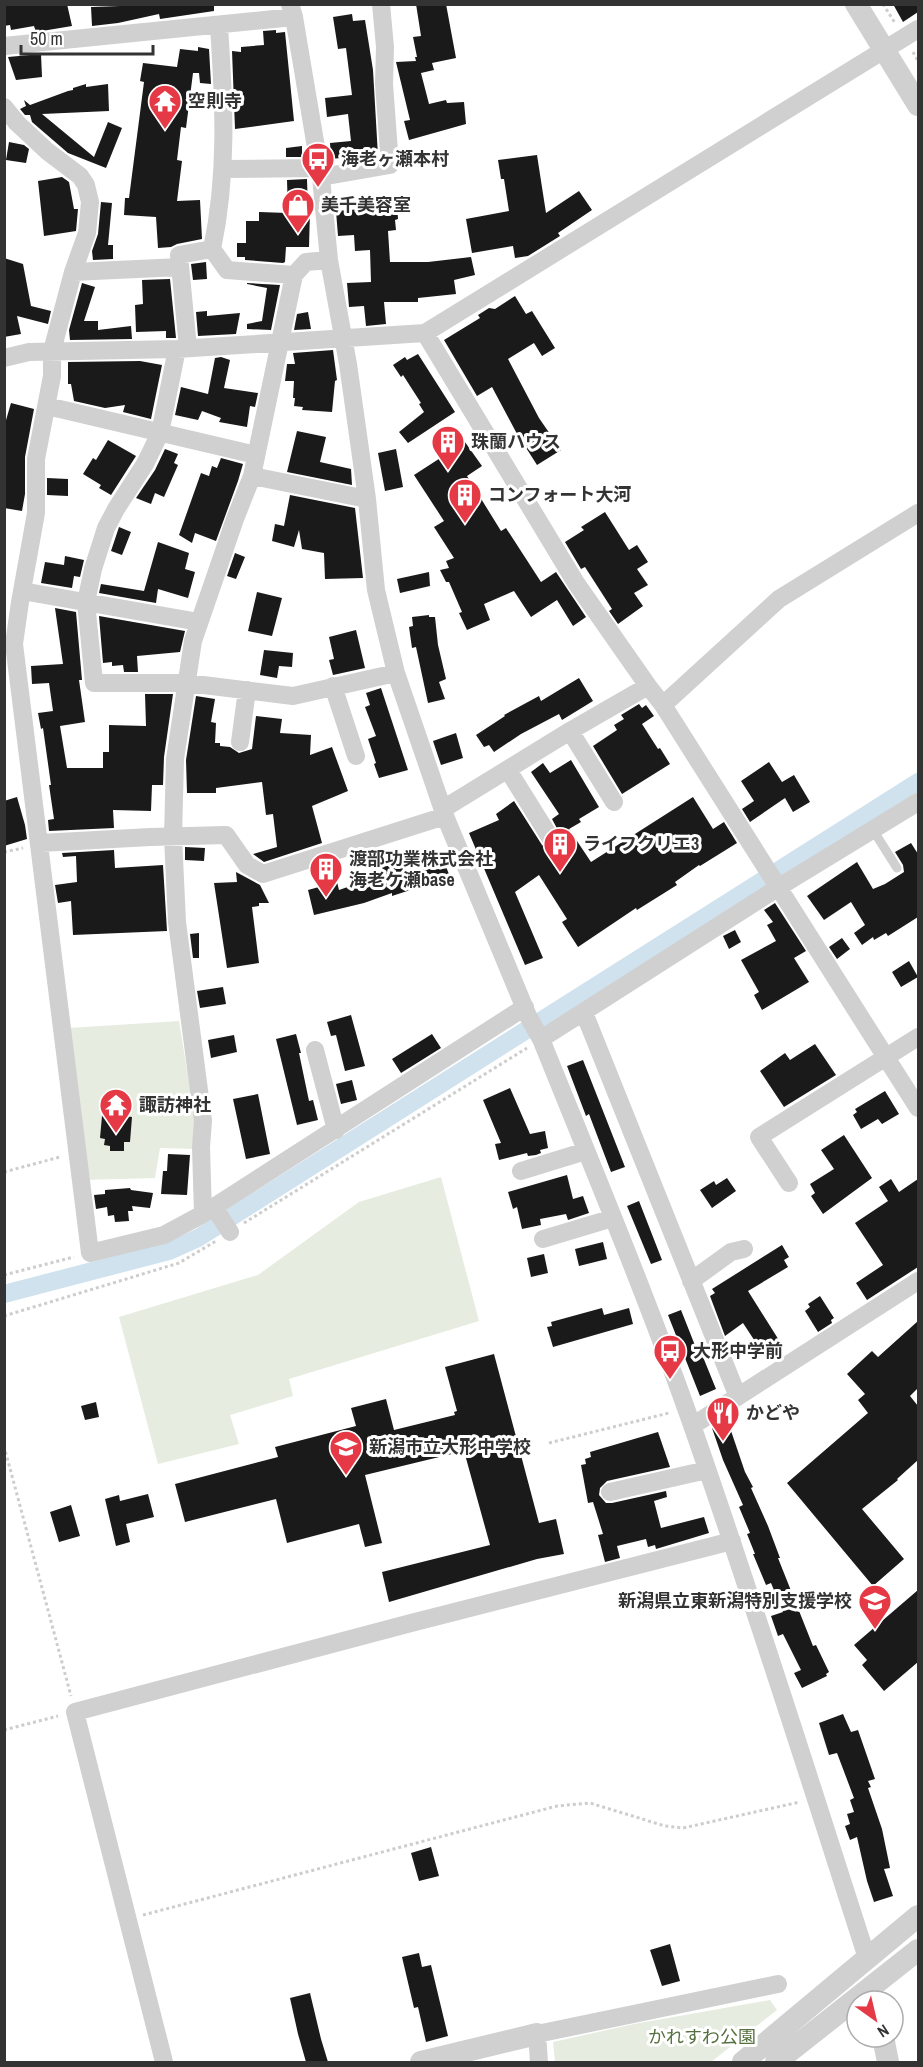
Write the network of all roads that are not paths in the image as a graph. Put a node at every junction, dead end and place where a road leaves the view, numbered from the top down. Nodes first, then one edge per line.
1 (381, 4) edge
2 (856, 4) edge
3 (292, 11) edge
4 (219, 26) junction
5 (918, 29) edge
6 (4, 46) edge
7 (885, 51) junction
8 (918, 105) edge
9 (4, 106) edge
10 (223, 169) junction
11 (320, 173) junction
12 (212, 249) junction
13 (329, 260) junction
14 (180, 267) junction
15 (73, 272) junction
16 (294, 275) junction
17 (425, 333) junction
18 (343, 340) junction
19 (281, 343) junction
20 (183, 349) junction
21 (52, 351) junction
22 (4, 358) edge
23 (47, 406) junction
24 (160, 433) junction
25 (256, 455) junction
26 (252, 476) junction
27 (367, 499) junction
28 (918, 513) edge
29 (22, 591) junction
30 (86, 602) junction
31 (200, 622) junction
32 (396, 673) junction
33 (187, 683) junction
34 (333, 686) junction
35 (648, 686) junction
36 (247, 690) junction
37 (663, 705) junction
38 (570, 731) junction
39 (240, 742) dead end
40 (356, 756) dead end
41 (508, 770) junction
42 (614, 802) dead end
43 (918, 802) edge
44 (444, 812) junction
45 (873, 830) junction
46 (174, 837) junction
47 (551, 839) dead end
48 (40, 843) junction
49 (897, 868) dead end
50 (779, 887) junction
51 (527, 1011) junction
52 (587, 1020) dead end
53 (539, 1037) junction
54 (918, 1037) edge
55 (315, 1050) dead end
56 (886, 1058) junction
57 (918, 1108) edge
58 (336, 1130) junction
59 (586, 1151) junction
60 (521, 1171) dead end
61 (789, 1183) dead end
62 (208, 1210) junction
63 (613, 1218) junction
64 (230, 1232) road end
65 (543, 1239) dead end
66 (744, 1249) dead end
67 (691, 1281) junction
68 (918, 1281) edge
69 (738, 1397) junction
70 (692, 1426) junction
71 (707, 1470) junction
72 (610, 1492) dead end
73 (732, 1541) junction
74 (918, 1916) edge
75 (918, 1950) edge
76 (867, 1958) junction
77 (778, 1984) dead end
78 (872, 1989) edge
79 (878, 1989) edge
80 (845, 2014) edge
81 (537, 2034) junction
82 (164, 2062) edge
83 (421, 2062) edge
84 (539, 2062) edge
85 (743, 2062) edge
86 (776, 2062) edge

1 - 11 street
2 - 7 street
3 - 4 street
3 - 11 street
4 - 6 street
4 - 10 street
5 - 7 street
7 - 8 street
7 - 17 street
9 - 15 street
10 - 11 street
10 - 12 street
11 - 13 street
12 - 14 street
12 - 16 street
13 - 16 street
13 - 18 street
14 - 15 street
14 - 20 street
15 - 21 street
16 - 19 street
17 - 18 street
17 - 35 street
18 - 19 street
18 - 27 street
19 - 20 street
19 - 25 street
20 - 21 street
20 - 24 street
21 - 22 street
21 - 23 street
23 - 24 street
23 - 29 street
24 - 25 street
24 - 30 street
25 - 26 street
26 - 27 street
26 - 31 street
27 - 32 street
28 - 37 street
29 - 30 street
29 - 48 street
30 - 31 street
30 - 33 street
31 - 33 street
32 - 34 street
32 - 44 street
33 - 36 street
33 - 46 street
34 - 36 street
34 - 40 street
35 - 37 street
35 - 38 street
36 - 39 street
37 - 50 street
38 - 41 street
38 - 42 street
41 - 44 street
41 - 47 street
43 - 45 street
44 - 46 street
44 - 51 street
45 - 49 lane
45 - 50 street
46 - 48 street
46 - 62 street
48 - 62 street
50 - 53 street
50 - 56 street
51 - 53 street
51 - 58 street
52 - 67 street
53 - 59 street
54 - 56 street
55 - 58 street
56 - 57 street
56 - 61 street
58 - 62 street
59 - 60 street
59 - 63 street
62 - 64 street
63 - 65 street
63 - 70 street
66 - 67 street
67 - 69 street
68 - 69 street
69 - 70 street
70 - 71 street
71 - 72 street
71 - 73 street
73 - 76 street
73 - 82 street
74 - 76 street
75 - 79 street
76 - 78 street
76 - 85 street
77 - 81 street
80 - 86 street
81 - 83 street
81 - 84 street

